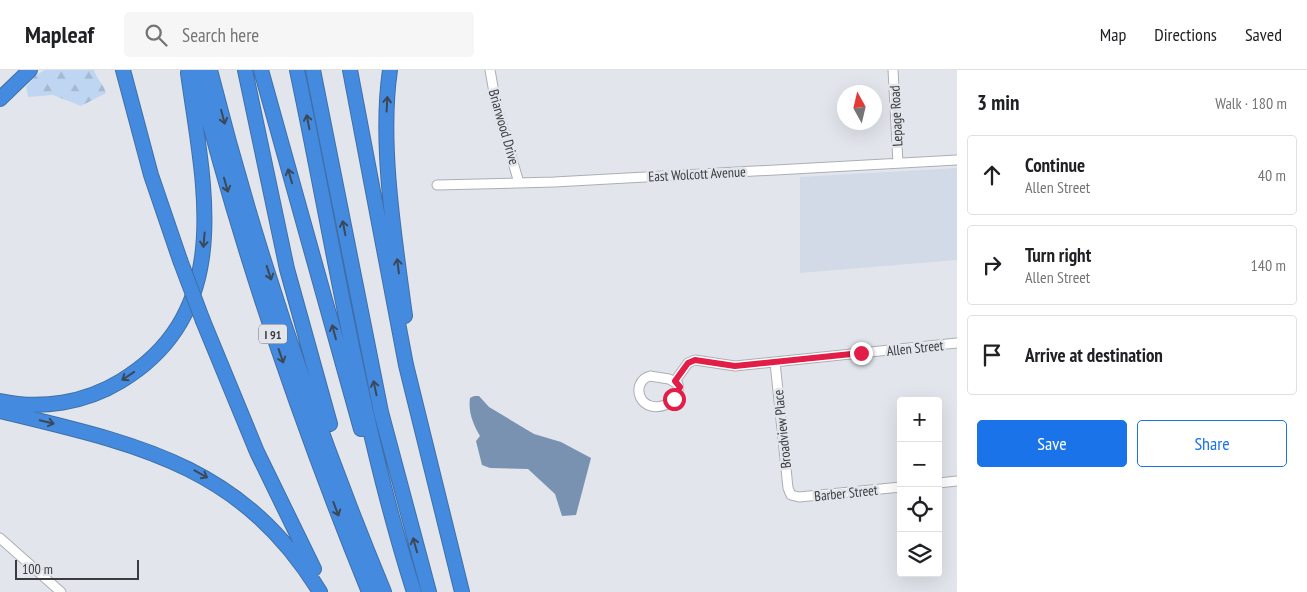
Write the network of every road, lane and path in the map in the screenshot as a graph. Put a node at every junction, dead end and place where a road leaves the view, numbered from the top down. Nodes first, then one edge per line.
1 (30, 70) edge
2 (124, 70) edge
3 (188, 70) edge
4 (196, 70) edge
5 (210, 70) edge
6 (245, 70) edge
7 (261, 70) edge
8 (297, 70) edge
9 (313, 70) edge
10 (350, 70) edge
11 (390, 70) edge
12 (490, 70) edge
13 (893, 70) edge
14 (0, 100) edge
15 (957, 160) edge
16 (898, 163) junction
17 (519, 183) junction
18 (437, 185) dead end
19 (957, 344) edge
20 (775, 362) junction
21 (675, 381) junction
22 (0, 401) edge
23 (0, 411) edge
24 (423, 436) junction
25 (957, 481) edge
26 (942, 483) edge
27 (897, 487) edge
28 (791, 495) joint
29 (0, 538) edge
30 (400, 546) junction
31 (61, 592) edge
32 (320, 592) edge
33 (326, 592) edge
34 (368, 592) edge
35 (384, 592) edge
36 (388, 592) edge
37 (414, 592) edge
38 (429, 592) edge
39 (462, 592) edge

1 - 14 highway
2 - 33 highway, bridge
3 -> 22 highway
4 -> 34 highway, I 91
5 -> 35 highway
6 - 36 highway
30 -> 7 highway
30 -> 8 highway
38 -> 9 highway
10 - 24 highway
24 -> 11 highway
12 - 17 street, Briarwood Drive
13 - 16 street, Lepage Road
15 - 16 street, East Wolcott Avenue
16 - 17 street, East Wolcott Avenue
17 - 18 street, East Wolcott Avenue
19 - 20 street, Allen Street
20 - 21 street, Allen Street
20 - 28 street, Broadview Place
21 - 21 street
23 -> 32 highway
24 - 39 highway
25 - 26 street
27 - 28 street, Barber Street
29 - 31 street
30 - 37 highway

